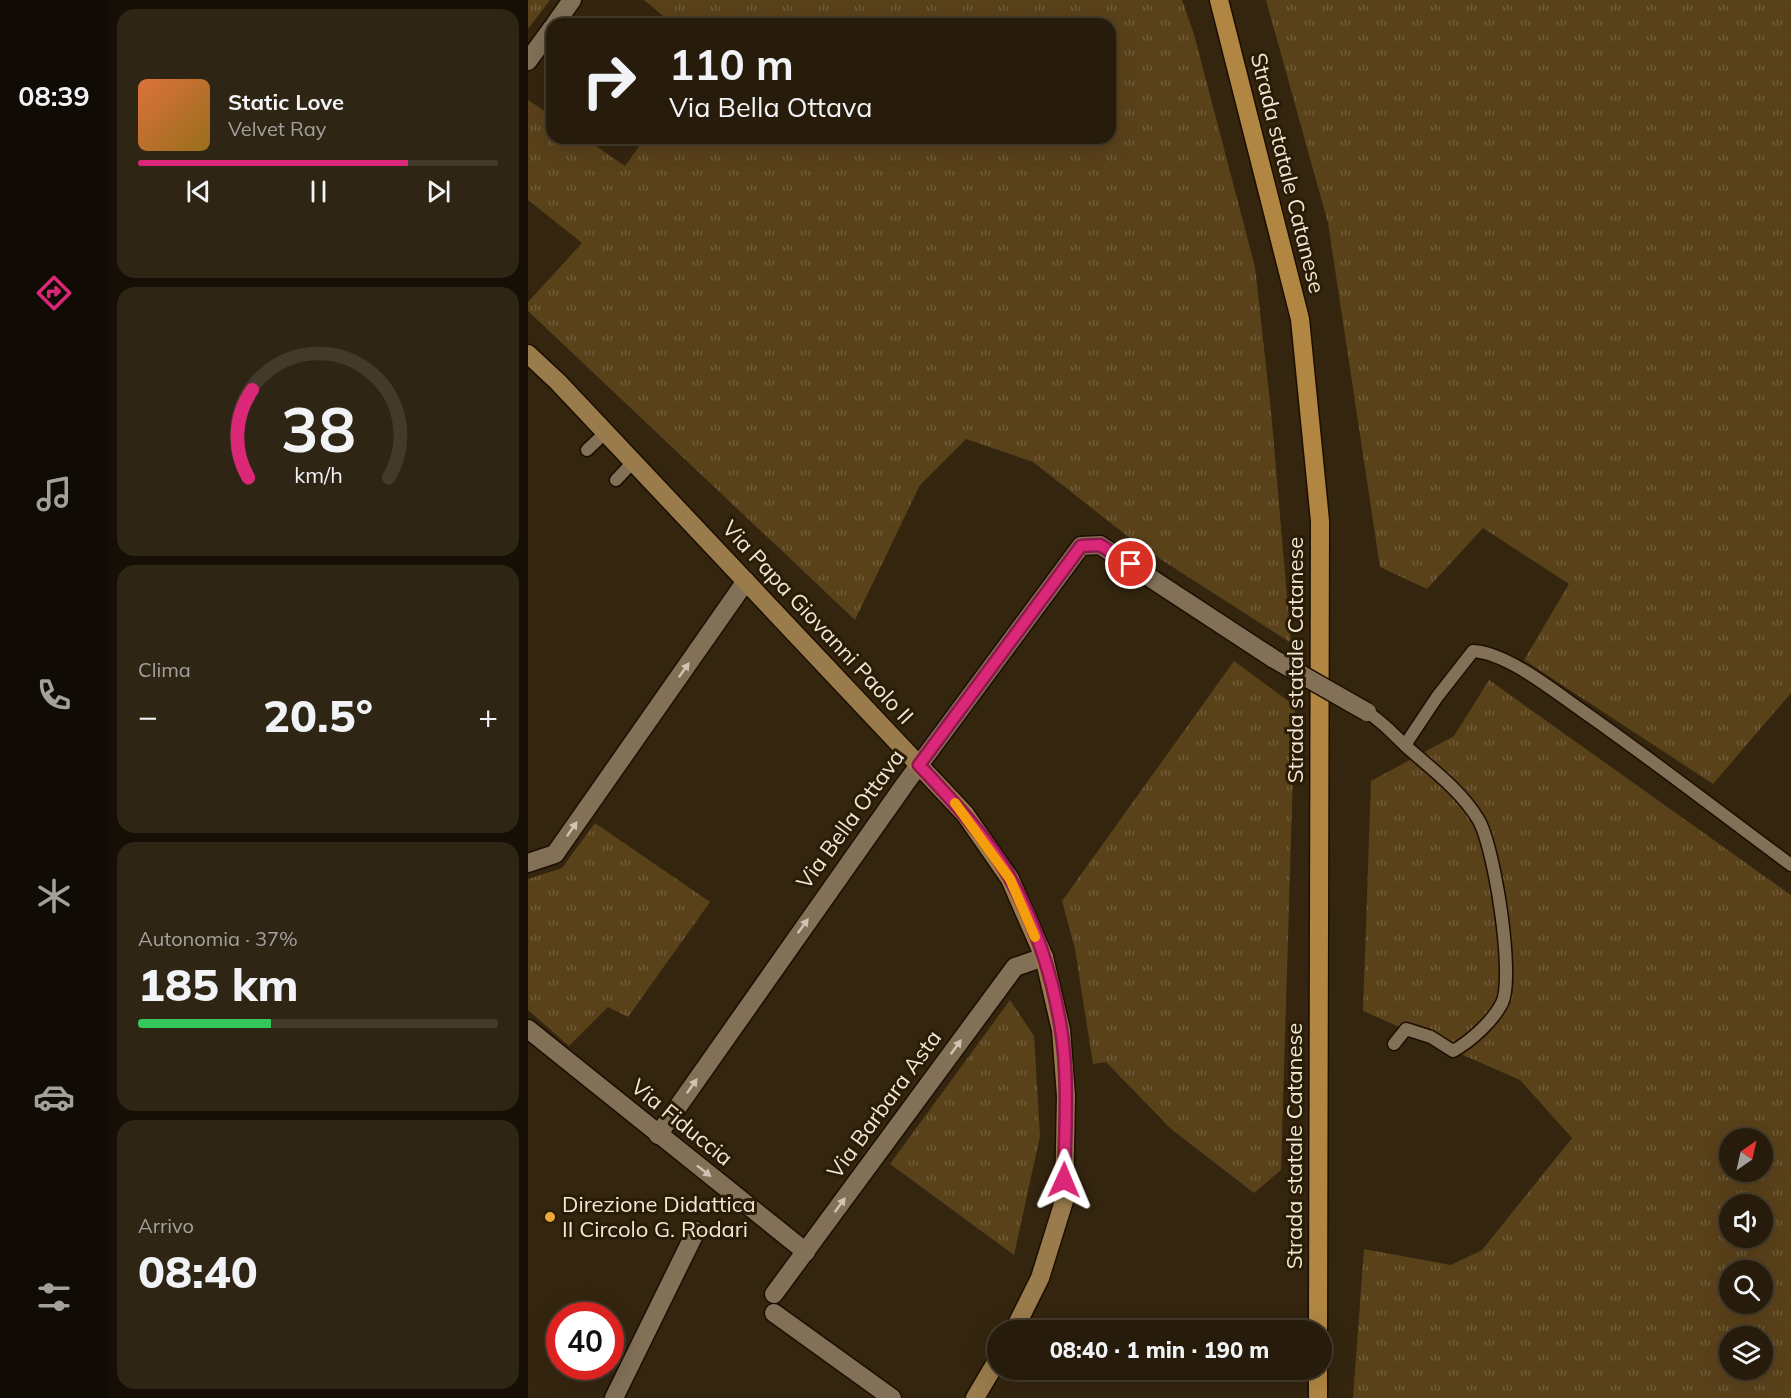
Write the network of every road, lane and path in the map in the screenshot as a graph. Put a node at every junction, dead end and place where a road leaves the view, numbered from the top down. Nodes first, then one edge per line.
1 (573, 0) edge
2 (1219, 0) edge
3 (560, 18) edge
4 (546, 36) edge
5 (528, 61) edge
6 (528, 354) edge
7 (606, 432) junction
8 (587, 450) dead end
9 (633, 462) junction
10 (616, 480) dead end
11 (746, 581) junction
12 (1367, 711) joint
13 (1405, 745) junction
14 (919, 765) junction
15 (528, 863) edge
16 (1791, 865) edge
17 (1044, 957) junction
18 (528, 1029) edge
19 (1394, 1044) dead end
20 (658, 1135) junction
21 (696, 1231) dead end
22 (806, 1252) junction
23 (774, 1294) dead end
24 (774, 1313) dead end
25 (1024, 1320) edge
26 (1318, 1320) edge
27 (987, 1378) edge
28 (1318, 1380) edge
29 (614, 1398) edge
30 (892, 1398) edge
31 (975, 1398) edge
32 (1318, 1398) edge

1 - 3 street
2 - 26 main road, Strada statale Catanese
4 - 5 street
6 - 7 street, Via Papa Giovanni Paolo II
7 - 8 lane
7 - 9 street, Via Papa Giovanni Paolo II
9 - 10 lane
9 - 11 street, Via Papa Giovanni Paolo II
11 - 14 street, Via Papa Giovanni Paolo II
15 -> 11 street
12 - 13 lane
12 - 14 street, Via Bella Ottava, bridge
13 - 16 lane
13 - 19 lane
14 - 17 street, Via Papa Giovanni Paolo II
20 -> 14 street, Via Bella Ottava
22 -> 17 street, Via Barbara Asta
17 - 25 street, Via Papa Giovanni Paolo II
18 - 20 street, Via Fiduccia
20 -> 22 street, Via Fiduccia
21 - 29 street
22 - 23 street, Via Barbara Asta
24 - 30 street
27 - 31 street
28 - 32 main road

